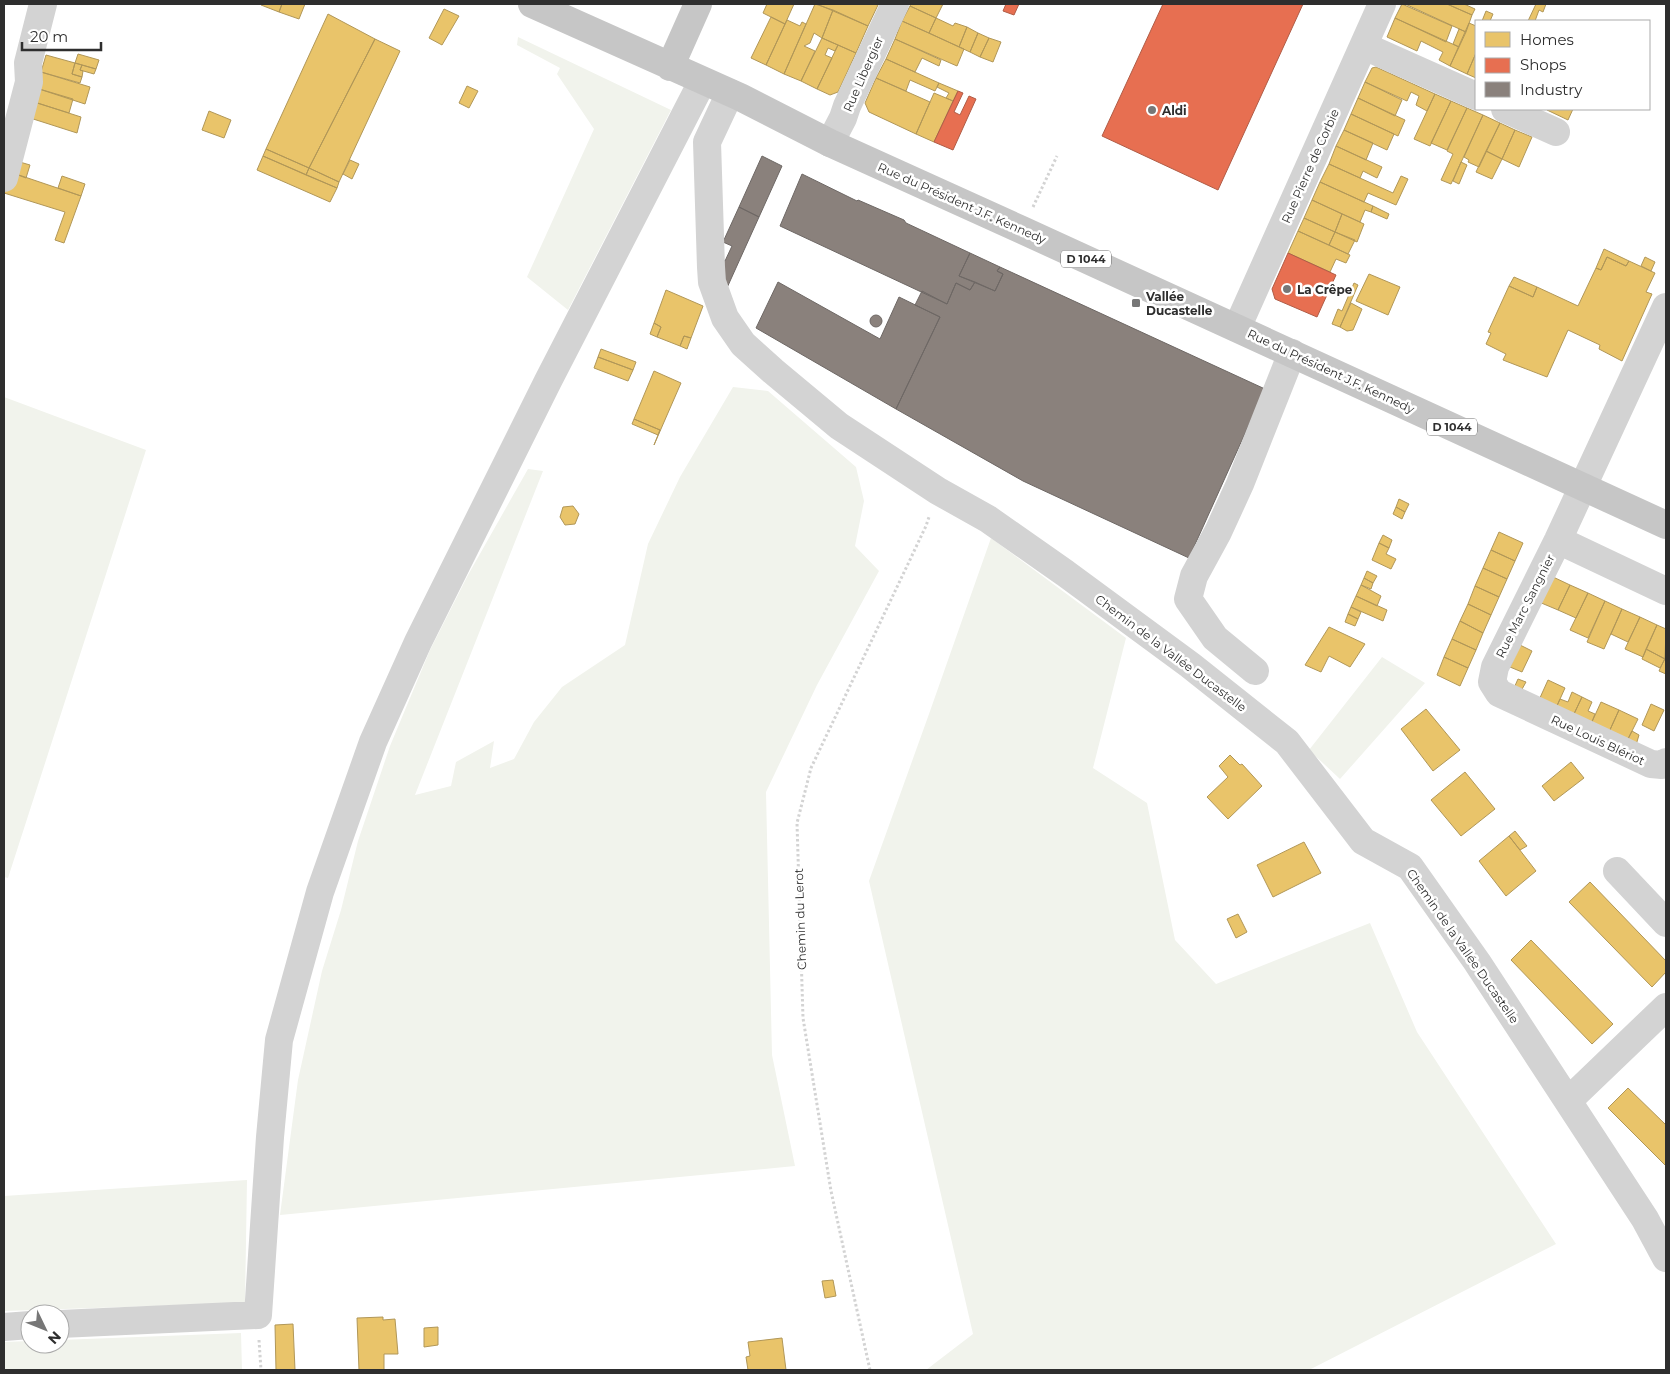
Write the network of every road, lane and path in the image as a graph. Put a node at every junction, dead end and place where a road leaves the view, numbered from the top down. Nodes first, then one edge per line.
1 (42, 4) edge
2 (532, 4) edge
3 (698, 4) edge
4 (895, 4) edge
5 (1382, 4) edge
6 (570, 12) edge
7 (1364, 46) junction
8 (670, 66) junction
9 (702, 82) junction
10 (730, 93) junction
11 (1475, 96) edge
12 (1507, 110) edge
13 (1556, 132) dead end
14 (830, 143) junction
15 (1057, 156) dead end
16 (4, 178) edge
17 (1022, 230) junction
18 (1666, 307) edge
19 (1237, 328) junction
20 (1292, 353) junction
21 (1583, 487) junction
22 (938, 490) junction
23 (1666, 525) edge
24 (1558, 540) junction
25 (1666, 591) edge
26 (1255, 671) dead end
27 (1531, 708) joint
28 (1666, 762) edge
29 (1617, 871) dead end
30 (1666, 922) edge
31 (1666, 1007) edge
32 (1568, 1101) junction
33 (1666, 1258) edge
34 (70, 1324) edge
35 (20, 1326) edge
36 (4, 1327) edge
37 (870, 1370) edge

1 - 16 street
2 - 6 main road, Rue du Président J.F. Kennedy
3 - 8 main road
4 - 14 street, Rue Libergier
5 - 7 street, Rue Pierre de Corbie
6 - 8 main road, Rue du Président J.F. Kennedy
7 - 11 street
7 - 19 street, Rue Pierre de Corbie
8 - 9 main road, Rue du Président J.F. Kennedy / D 1044
9 - 10 main road, Rue du Président J.F. Kennedy / D 1044
9 - 34 street
10 - 14 main road, Rue du Président J.F. Kennedy / D 1044
10 - 22 street, Chemin de la Vallée Ducastelle
12 - 13 street
14 - 17 main road, Rue du Président J.F. Kennedy / D 1044
15 - 17 path
17 - 19 main road, Rue du Président J.F. Kennedy / D 1044
18 - 21 street, Rue Marc Sangnier
19 - 20 main road, Rue du Président J.F. Kennedy / D 1044
20 - 21 main road, Rue du Président J.F. Kennedy / D 1044
20 - 26 street
21 - 23 main road, Rue du Président J.F. Kennedy / D 1044
21 - 24 street, Rue Marc Sangnier
22 - 32 street, Chemin de la Vallée Ducastelle
22 - 37 path, Chemin du Lerot
24 - 25 street
24 - 27 street, Rue Marc Sangnier
27 - 28 street, Rue Louis Blériot
29 - 30 street
31 - 32 street
32 - 33 street, Chemin de la Vallée Ducastelle
35 - 36 street

